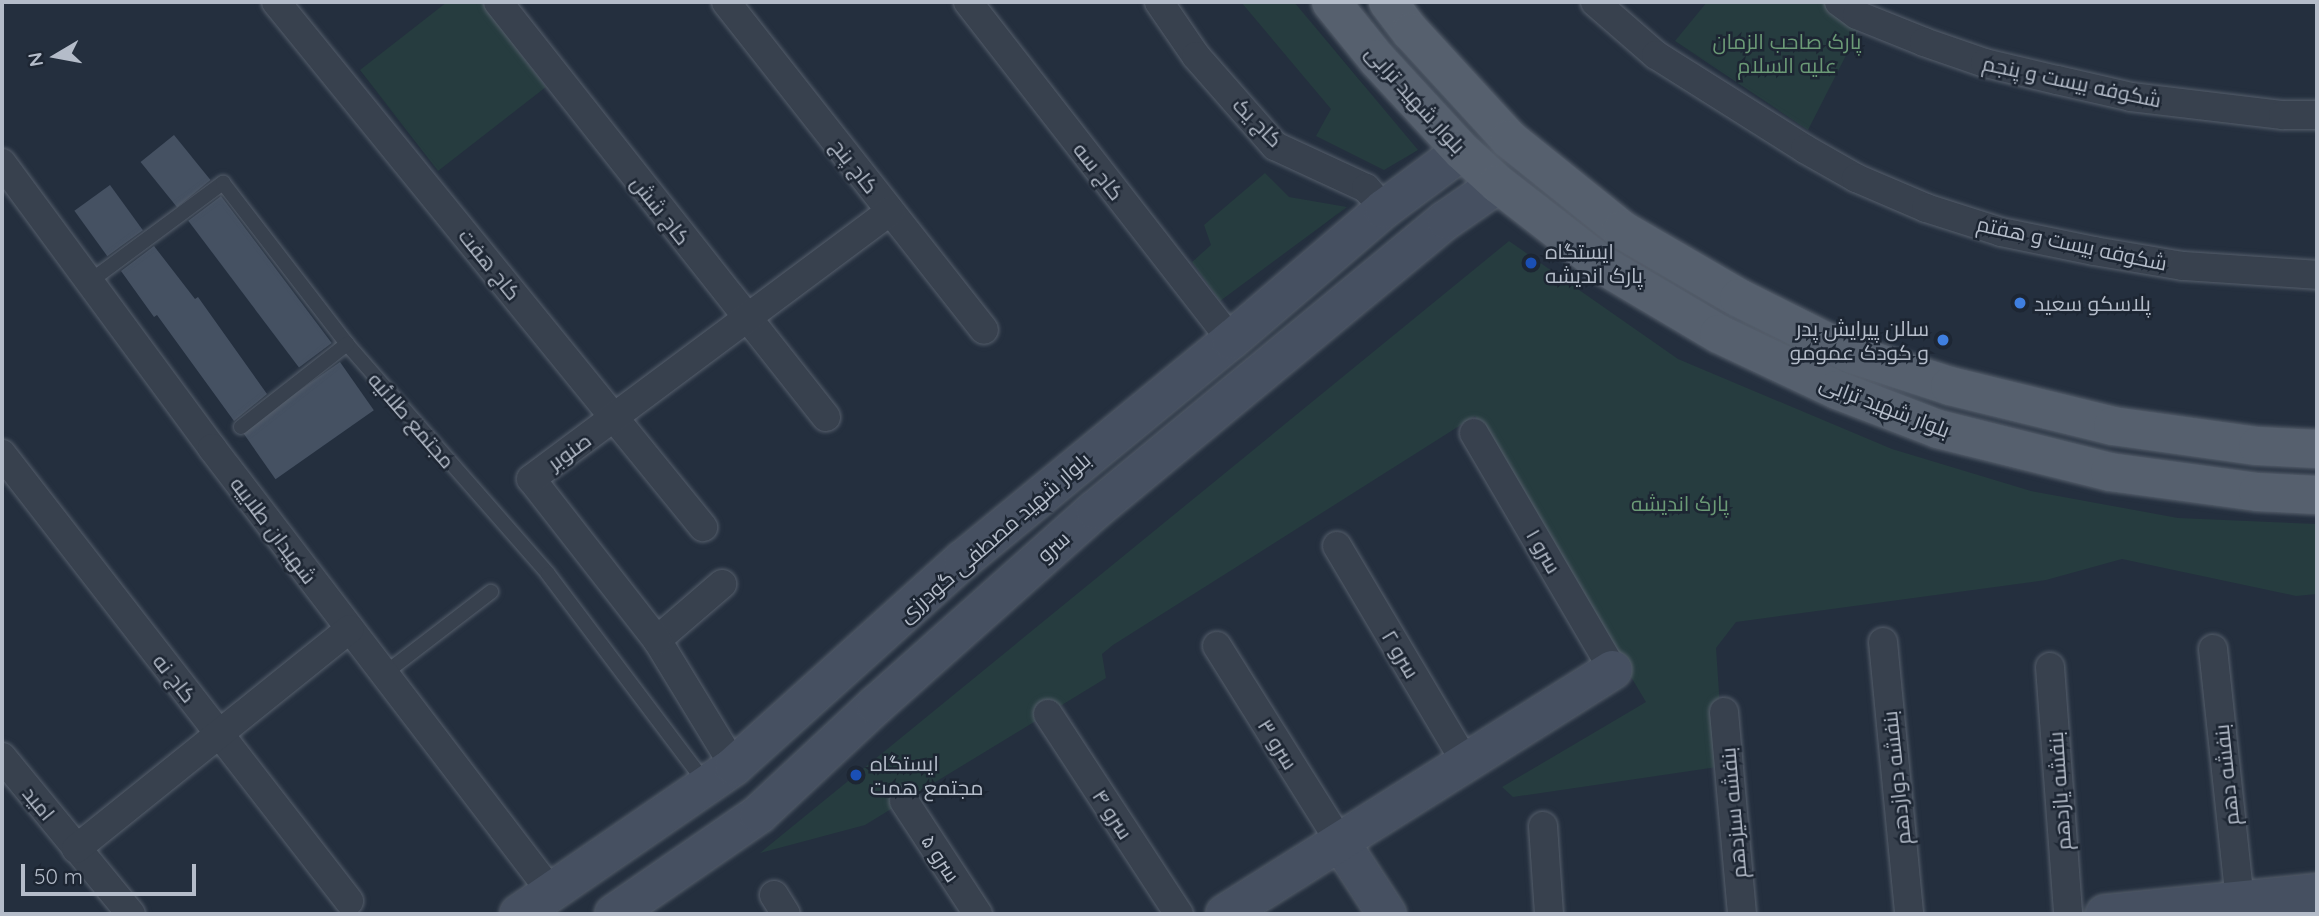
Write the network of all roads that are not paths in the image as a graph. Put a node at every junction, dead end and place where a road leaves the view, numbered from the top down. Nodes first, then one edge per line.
1 (276, 2) edge
2 (498, 2) edge
3 (726, 2) edge
4 (968, 2) edge
5 (1159, 2) edge
6 (1331, 2) edge
7 (1388, 2) edge
8 (1595, 2) edge
9 (1839, 2) edge
10 (2317, 115) edge
11 (1509, 139) junction
12 (1462, 151) junction
13 (2, 163) edge
14 (1498, 184) junction
15 (1384, 209) junction
16 (890, 211) junction
17 (2317, 275) edge
18 (89, 282) junction
19 (745, 317) junction
20 (984, 330) dead end
21 (1231, 340) junction
22 (346, 344) junction
23 (615, 417) junction
24 (826, 417) dead end
25 (241, 427) dead end
26 (1474, 433) dead end
27 (2317, 449) edge
28 (2, 454) edge
29 (2317, 495) edge
30 (703, 527) dead end
31 (1337, 546) dead end
32 (722, 584) dead end
33 (491, 592) dead end
34 (350, 629) junction
35 (657, 640) junction
36 (1883, 642) dead end
37 (1217, 646) dead end
38 (2213, 649) dead end
39 (2050, 667) dead end
40 (1613, 670) joint
41 (384, 674) junction
42 (1724, 712) dead end
43 (1048, 713) dead end
44 (220, 735) junction
45 (2, 757) edge
46 (1465, 763) junction
47 (720, 776) junction
48 (904, 801) dead end
49 (1543, 826) dead end
50 (1340, 842) junction
51 (76, 849) junction
52 (552, 893) junction
53 (2317, 893) edge
54 (349, 901) dead end
55 (2240, 901) junction
56 (131, 914) edge
57 (519, 914) edge
58 (614, 914) edge
59 (978, 914) edge
60 (1179, 914) edge
61 (1225, 914) edge
62 (1387, 914) edge
63 (1549, 914) edge
64 (1742, 914) edge
65 (1909, 914) edge
66 (2068, 914) edge
67 (2105, 914) edge

1 - 23 street, کاج هفت
2 - 19 street, کاج شش
3 - 16 street, کاج پنج
4 - 21 street, کاج سه
5 - 15 street, کاج یک
6 - 12 main road, بلوار شهید ترابی
7 - 11 main road, بلوار شهید ترابی
8 - 17 street, شکوفه بیست و هفتم
9 - 10 street, شکوفه بیست و پنجم
11 - 12 main road
11 - 14 main road
11 - 27 main road, بلوار شهید ترابی
12 - 14 main road, بلوار شهید ترابی
12 - 15 main road, بلوار شهید مصطفی گودرزی
13 - 18 street, شهیدان طلاییه
14 - 29 main road, بلوار شهید ترابی
14 - 58 main road, سرو
15 - 21 main road, بلوار شهید مصطفی گودرزی
16 - 19 street, صنوبر
16 - 20 street, کاج پنج
18 - 22 lane, مجتمع طلائیه
18 - 34 street, شهیدان طلاییه
19 - 23 street, صنوبر
19 - 24 street, کاج شش
21 - 47 main road, بلوار شهید مصطفی گودرزی
22 - 25 lane
22 - 47 lane, مجتمع طلائیه
23 - 30 street, کاج هفت
23 - 35 street, صنوبر
26 - 40 street, سرو ۱
28 - 44 street, کاج نه
31 - 46 street, سرو ۲
32 - 35 street
33 - 41 lane
34 - 41 street, شهیدان طلاییه
34 - 44 street
35 - 47 street, صنوبر
36 - 65 street, بنفشه دوازدهم
37 - 50 street, سرو ۳
38 - 55 street, بنفشه دهم
39 - 66 street, بنفشه یازدهم
40 - 46 main road
41 - 52 street, شهیدان طلاییه
42 - 64 street, بنفشه سیزدهم
43 - 60 street, سرو ۴
44 - 51 street
44 - 54 street, کاج نه
45 - 51 street, امید
46 - 50 main road
47 - 52 main road, بلوار شهید مصطفی گودرزی
48 - 59 street, سرو ۵
49 - 63 street
50 - 61 main road
50 - 62 main road
51 - 56 street, امید
52 - 57 main road, بلوار شهید مصطفی گودرزی
53 - 55 main road
55 - 67 main road

